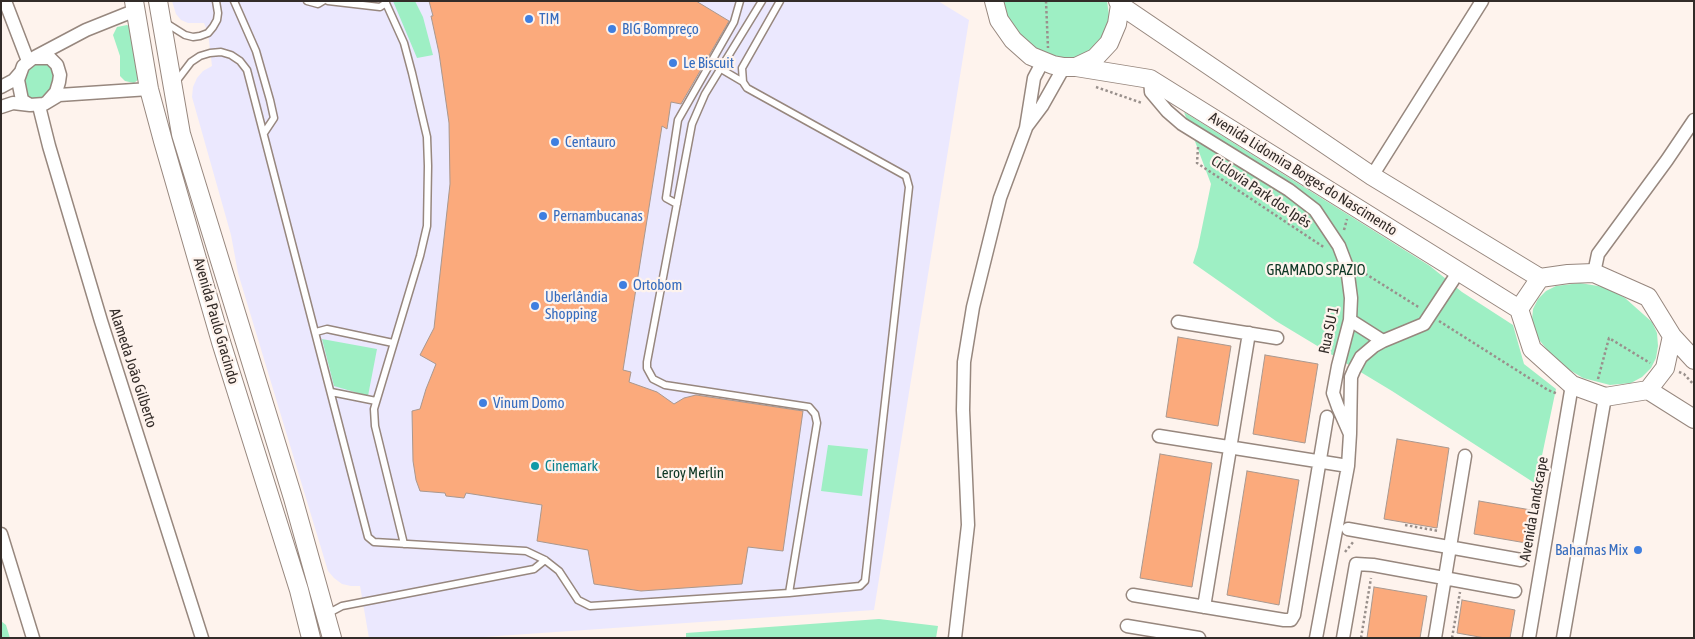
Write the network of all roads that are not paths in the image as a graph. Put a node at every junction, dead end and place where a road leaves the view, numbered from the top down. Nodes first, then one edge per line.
1 (5, 1) edge
2 (158, 1) edge
3 (234, 1) edge
4 (307, 1) edge
5 (323, 1) edge
6 (328, 1) edge
7 (740, 1) edge
8 (762, 1) edge
9 (780, 1) edge
10 (994, 1) edge
11 (1482, 1) edge
12 (217, 2) edge
13 (386, 2) edge
14 (1119, 3) edge
15 (135, 6) edge
16 (161, 19) junction
17 (30, 60) junction
18 (1045, 62) junction
19 (1070, 67) junction
20 (721, 69) junction
21 (20, 72) junction
22 (1150, 79) junction
23 (743, 82) junction
24 (173, 86) junction
25 (1, 87) edge
26 (149, 89) junction
27 (39, 104) junction
28 (1, 107) edge
29 (1694, 120) edge
30 (1026, 128) junction
31 (264, 133) junction
32 (1372, 176) junction
33 (677, 204) junction
34 (207, 217) junction
35 (188, 224) junction
36 (1459, 271) junction
37 (1594, 273) junction
38 (1540, 278) junction
39 (1519, 309) junction
40 (1350, 320) junction
41 (1178, 322) dead end
42 (316, 332) junction
43 (1249, 334) junction
44 (1672, 336) junction
45 (244, 337) junction
46 (1277, 338) dead end
47 (1383, 341) junction
48 (221, 342) junction
49 (393, 343) junction
50 (1694, 360) edge
51 (1567, 390) junction
52 (1648, 390) junction
53 (331, 392) junction
54 (1600, 395) junction
55 (376, 401) junction
56 (1327, 417) dead end
57 (1694, 419) edge
58 (1350, 434) junction
59 (1159, 436) dead end
60 (1229, 447) junction
61 (1465, 456) dead end
62 (1319, 462) junction
63 (1348, 466) junction
64 (1348, 530) dead end
65 (1, 534) edge
66 (404, 544) junction
67 (1451, 547) junction
68 (545, 560) junction
69 (1520, 560) dead end
70 (1446, 578) junction
71 (1516, 591) dead end
72 (789, 593) junction
73 (1133, 594) dead end
74 (1204, 607) junction
75 (326, 615) junction
76 (1127, 626) dead end
77 (33, 638) edge
78 (202, 638) edge
79 (311, 638) edge
80 (332, 638) edge
81 (956, 638) edge
82 (1198, 638) edge
83 (1316, 638) edge
84 (1343, 638) edge
85 (1435, 638) edge
86 (1528, 638) edge
87 (1563, 638) edge

1 - 17 street
2 - 16 street, Avenida Paulo Gracindo
3 - 31 lane
4 - 5 lane
6 - 13 lane
7 - 33 lane
8 - 20 lane
9 - 23 lane
10 - 18 street, Avenida Lidomira Borges do Nascimento
11 - 32 street
12 - 16 lane
13 - 49 lane
14 - 19 street
14 - 32 street
15 - 17 street
15 - 26 street, Avenida Paulo Gracindo
16 - 24 street, Avenida Paulo Gracindo
17 - 21 street
17 - 27 street
18 - 19 street, Avenida Lidomira Borges do Nascimento
18 - 30 street
19 - 22 street, Avenida Lidomira Borges do Nascimento
19 - 30 street
20 - 23 lane
20 - 33 lane
21 - 25 street
21 - 27 street
22 - 36 street, Avenida Lidomira Borges do Nascimento
22 - 40 street, Rua SU 1
23 - 72 lane
24 - 31 lane
24 - 34 street, Avenida Paulo Gracindo
26 - 27 street
26 - 35 street, Avenida Paulo Gracindo
27 - 28 street
27 - 78 street, Alameda João Gilberto
29 - 37 street
30 - 81 street
31 - 42 lane
32 - 38 street
33 - 72 lane
34 - 35 street
34 - 45 street, Avenida Paulo Gracindo
35 - 48 street, Avenida Paulo Gracindo
36 - 39 street, Avenida Lidomira Borges do Nascimento
36 - 47 street
37 - 38 street
37 - 44 street
38 - 39 street
39 - 51 street
40 - 47 street
40 - 58 street, Rua SU 1
41 - 43 street
42 - 49 lane
42 - 53 lane
43 - 46 street
43 - 60 street
44 - 50 street
44 - 52 street
45 - 48 street
45 - 75 street, Avenida Paulo Gracindo
47 - 58 street
48 - 79 street, Avenida Paulo Gracindo
49 - 55 lane
51 - 54 street
51 - 86 street, Avenida Landscape
52 - 54 street
52 - 57 street
53 - 55 lane
53 - 66 lane
54 - 87 street
55 - 66 lane
56 - 62 street
58 - 63 street
59 - 60 street
60 - 62 street
60 - 74 street
61 - 67 street
62 - 63 street
62 - 74 street
63 - 83 street
64 - 67 street
65 - 77 street
66 - 68 lane
67 - 69 street
67 - 70 street
68 - 72 lane
68 - 75 lane
70 - 71 street
70 - 84 street
70 - 85 street
73 - 74 street
75 - 80 street, Avenida Paulo Gracindo
76 - 82 street

